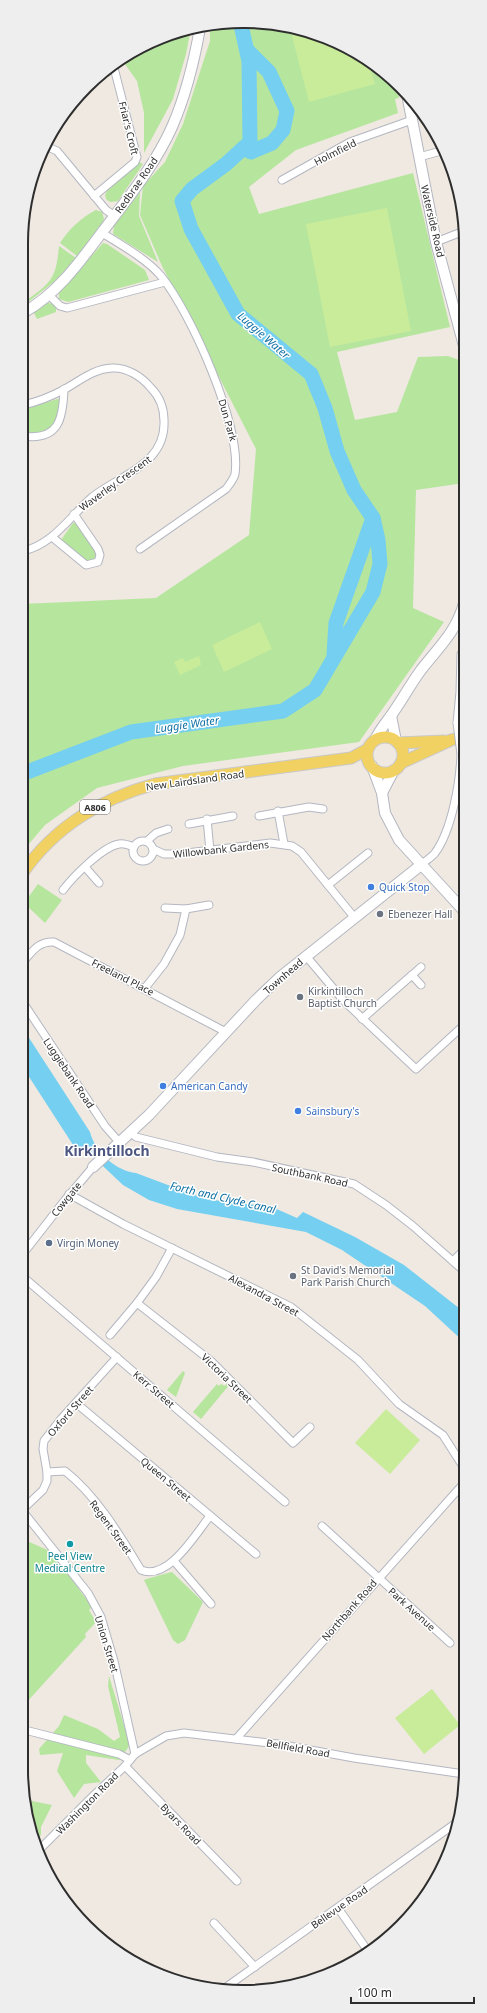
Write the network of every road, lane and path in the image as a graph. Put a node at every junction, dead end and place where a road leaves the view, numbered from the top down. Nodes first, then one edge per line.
1 (199, 32) edge
2 (115, 71) edge
3 (409, 105) edge
4 (412, 120) junction
5 (50, 148) edge
6 (439, 152) edge
7 (419, 157) junction
8 (282, 180) dead end
9 (94, 196) junction
10 (115, 216) junction
11 (102, 233) junction
12 (459, 233) edge
13 (436, 242) junction
14 (165, 282) junction
15 (49, 295) junction
16 (28, 310) edge
17 (459, 327) edge
18 (64, 389) junction
19 (28, 403) edge
20 (28, 437) edge
21 (74, 514) junction
22 (52, 537) junction
23 (140, 548) dead end
24 (28, 550) edge
25 (459, 617) edge
26 (459, 703) edge
27 (391, 716) junction
28 (459, 736) edge
29 (459, 738) edge
30 (375, 740) junction
31 (451, 740) junction
32 (397, 742) junction
33 (368, 749) junction
34 (351, 758) junction
35 (371, 765) junction
36 (398, 766) junction
37 (459, 782) edge
38 (382, 793) junction
39 (323, 809) dead end
40 (278, 811) junction
41 (233, 816) dead end
42 (259, 816) dead end
43 (207, 819) junction
44 (189, 824) dead end
45 (168, 829) dead end
46 (147, 842) junction
47 (284, 844) junction
48 (134, 847) junction
49 (153, 849) junction
50 (210, 851) junction
51 (368, 853) dead end
52 (421, 865) junction
53 (28, 867) edge
54 (85, 867) junction
55 (99, 883) dead end
56 (328, 885) junction
57 (64, 890) dead end
58 (209, 905) dead end
59 (459, 906) edge
60 (165, 908) dead end
61 (186, 909) junction
62 (354, 917) junction
63 (28, 956) edge
64 (306, 956) junction
65 (421, 967) dead end
66 (412, 975) junction
67 (421, 985) dead end
68 (145, 988) junction
69 (28, 1010) edge
70 (362, 1019) junction
71 (459, 1030) edge
72 (226, 1032) junction
73 (131, 1133) junction
74 (116, 1145) junction
75 (93, 1168) joint
76 (69, 1194) junction
77 (28, 1247) edge
78 (172, 1248) junction
79 (459, 1255) edge
80 (453, 1261) junction
81 (459, 1266) edge
82 (28, 1281) edge
83 (137, 1303) junction
84 (110, 1336) dead end
85 (117, 1357) junction
86 (76, 1403) junction
87 (310, 1427) dead end
88 (459, 1460) edge
89 (47, 1472) junction
90 (459, 1489) edge
91 (285, 1502) dead end
92 (28, 1504) edge
93 (210, 1516) junction
94 (28, 1518) edge
95 (322, 1526) dead end
96 (256, 1554) dead end
97 (174, 1561) junction
98 (378, 1578) junction
99 (212, 1604) dead end
100 (450, 1643) dead end
101 (28, 1731) edge
102 (236, 1739) junction
103 (135, 1754) junction
104 (130, 1760) junction
105 (125, 1766) junction
106 (459, 1773) edge
107 (452, 1826) edge
108 (42, 1848) edge
109 (237, 1881) dead end
110 (338, 1908) junction
111 (214, 1923) dead end
112 (365, 1947) edge
113 (255, 1967) junction
114 (229, 1985) edge

1 - 10 street, Redbrae Road
2 - 9 street, Friar's Croft
3 - 4 street, Waterside Road
4 - 7 street, Waterside Road
4 - 8 street, Holmfield
5 - 9 street
6 - 7 street
7 - 13 street, Waterside Road
9 - 10 street
10 - 11 street, Redbrae Road
11 - 14 street, Dun Park
11 - 15 street, Redbrae Road
12 - 13 street
13 - 17 street, Waterside Road
14 - 15 street
14 - 23 street, Dun Park
15 - 16 street, Redbrae Road
18 - 19 street, Waverley Crescent
18 - 20 street
18 - 21 street, Waverley Crescent
21 - 22 street, Waverley Crescent
21 - 22 street, Waverley Crescent
22 - 24 street, Waverley Crescent
25 - 27 street
26 - 28 street, bridge
27 - 30 street
27 - 32 street
29 - 31 main road
30 - 32 main road
30 - 33 main road
31 - 32 main road
31 - 36 main road
32 - 36 main road
33 - 34 main road, New Lairdsland Road / A806
33 - 35 main road
34 - 35 main road, New Lairdsland Road / A806
34 - 53 main road, New Lairdsland Road / A806
35 - 36 main road
35 - 38 street
36 - 38 street
37 - 52 street, bridge
38 - 52 street
39 - 40 street
40 - 42 street
40 - 47 street
41 - 43 street
43 - 44 street
43 - 50 street
45 - 46 street
46 - 48 street
46 - 49 street
47 - 50 street, Willowbank Gardens
47 - 56 street, Willowbank Gardens
48 - 49 street
48 - 54 street
49 - 50 street, Willowbank Gardens
51 - 56 street
52 - 59 street
52 - 62 street, Townhead
54 - 55 street
54 - 57 street
56 - 62 street, Willowbank Gardens
58 - 61 street
60 - 61 street
61 - 68 street
62 - 64 street, Townhead
63 - 68 street, Freeland Place
64 - 70 street
64 - 72 street, Townhead
65 - 66 street
66 - 67 street
66 - 70 street
68 - 72 street, Freeland Place
69 - 74 street, Luggiebank Road
70 - 71 street
72 - 73 street, Townhead
73 - 74 street, Townhead
73 - 80 street, Southbank Road
74 - 75 street, Cowgate
75 - 76 street, Cowgate
76 - 77 street, Cowgate
76 - 78 street, Alexandra Street
78 - 83 street
78 - 88 street, Alexandra Street
79 - 80 street
80 - 81 street, Southbank Road
82 - 85 street, Kerr Street
83 - 84 street
83 - 87 street, Victoria Street
85 - 86 street, Oxford Street
85 - 91 street, Kerr Street
86 - 89 street, Oxford Street
86 - 93 street, Queen Street
89 - 92 street, Oxford Street
89 - 97 street, Regent Street
90 - 98 street, Northbank Road
93 - 96 street, Queen Street
93 - 97 street, Regent Street
94 - 103 street, Union Street
95 - 98 street, Park Avenue
97 - 99 street
98 - 100 street, Park Avenue
98 - 102 street, Northbank Road
101 - 104 street
102 - 103 street, Bellfield Road
102 - 106 street, Bellfield Road
103 - 104 street, Washington Road
104 - 105 street, Washington Road
105 - 108 street, Washington Road
105 - 109 street, Byars Road
107 - 110 street, Bellevue Road
110 - 112 street
110 - 113 street, Bellevue Road
111 - 113 street
113 - 114 street, Bellevue Road

